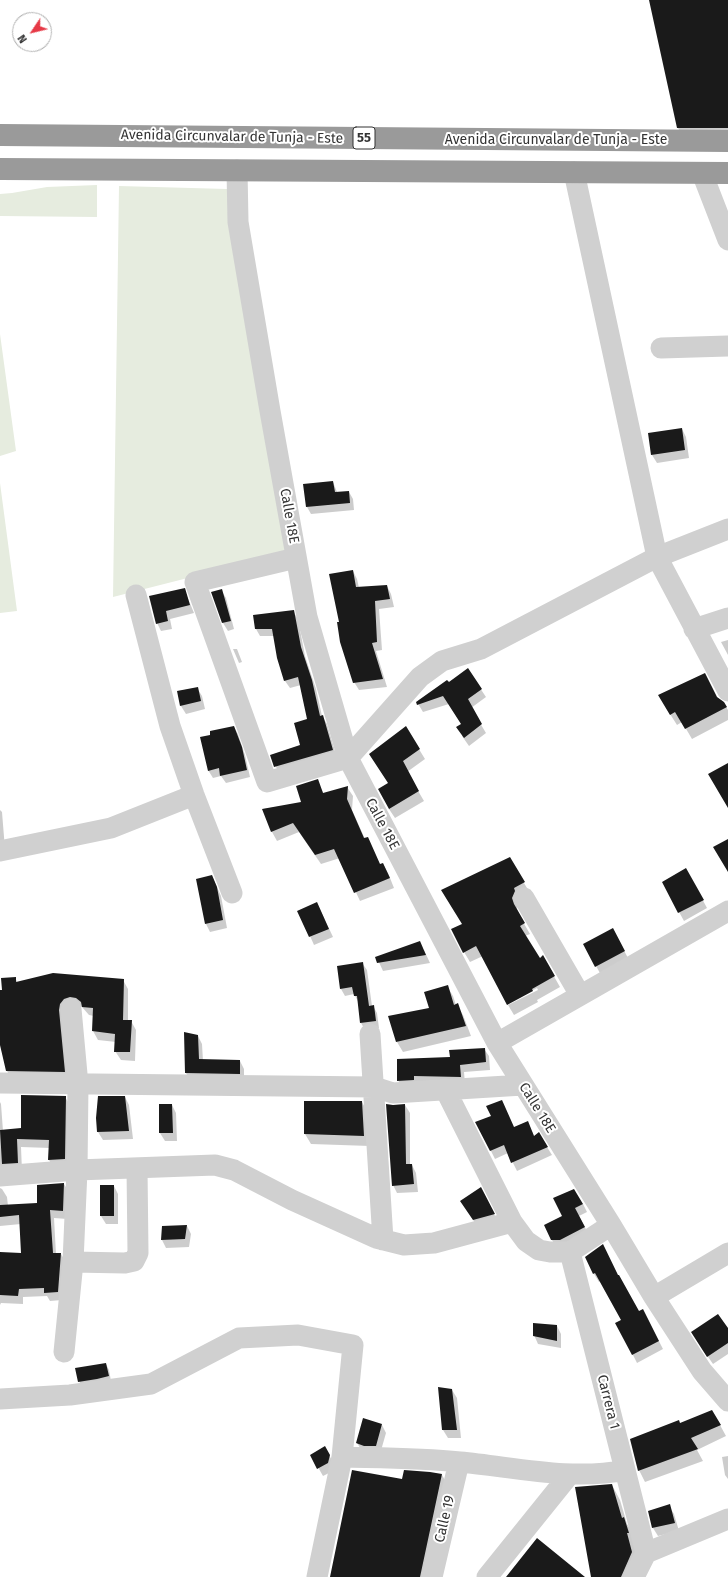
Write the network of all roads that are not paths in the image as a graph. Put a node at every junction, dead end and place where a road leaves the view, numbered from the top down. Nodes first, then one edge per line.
1 (0, 135) edge
2 (728, 141) edge
3 (0, 169) edge
4 (237, 170) junction
5 (574, 172) junction
6 (702, 173) junction
7 (728, 173) edge
8 (728, 240) edge
9 (728, 346) edge
10 (661, 348) dead end
11 (728, 528) edge
12 (657, 557) junction
13 (296, 558) junction
14 (136, 595) dead end
15 (728, 618) edge
16 (694, 629) junction
17 (728, 690) edge
18 (348, 758) junction
19 (194, 795) junction
20 (0, 851) edge
21 (232, 893) dead end
22 (524, 898) dead end
23 (728, 911) edge
24 (580, 995) junction
25 (71, 1009) dead end
26 (370, 1034) dead end
27 (497, 1043) junction
28 (0, 1083) edge
29 (78, 1084) junction
30 (522, 1085) junction
31 (374, 1087) junction
32 (445, 1090) junction
33 (137, 1168) junction
34 (77, 1170) junction
35 (0, 1176) edge
36 (512, 1222) junction
37 (611, 1224) junction
38 (383, 1240) junction
39 (570, 1252) junction
40 (728, 1253) edge
41 (73, 1262) junction
42 (654, 1297) junction
43 (64, 1352) dead end
44 (0, 1399) edge
45 (728, 1401) edge
46 (342, 1456) junction
47 (459, 1462) junction
48 (625, 1470) junction
49 (570, 1474) junction
50 (728, 1519) edge
51 (646, 1553) junction
52 (317, 1577) edge
53 (432, 1577) edge
54 (487, 1577) edge
55 (634, 1577) edge

1 - 2 highway, Avenida Circunvalar de Tunja - Este / 55
3 - 4 highway
4 - 5 highway
4 - 13 street, Calle 18E
5 - 6 highway
5 - 12 street
6 - 7 highway
6 - 8 street
9 - 10 street
11 - 12 street
12 - 16 street
12 - 18 street
13 - 18 street, Calle 18E
13 - 18 street
14 - 19 street
15 - 16 street
16 - 17 street
18 - 27 street, Calle 18E
19 - 20 street
19 - 21 street
22 - 24 street
23 - 24 street
24 - 27 street
25 - 29 street
26 - 31 street
27 - 30 street, Calle 18E
28 - 29 street
29 - 31 street
29 - 34 street
30 - 32 street
30 - 37 street, Calle 18E
31 - 32 street
31 - 38 street
32 - 36 street
33 - 34 street
33 - 38 street
33 - 41 street
34 - 35 street
34 - 41 street
36 - 38 street
36 - 39 street
37 - 39 street
37 - 42 street, Calle 18E
39 - 48 street, Carrera 1
40 - 42 street
41 - 43 street
42 - 45 street, Calle 18E
44 - 46 street
46 - 47 street
46 - 52 street
47 - 49 street
47 - 53 street, Calle 19
48 - 49 street
48 - 51 street, Carrera 1
49 - 54 street
50 - 51 street
51 - 55 street

